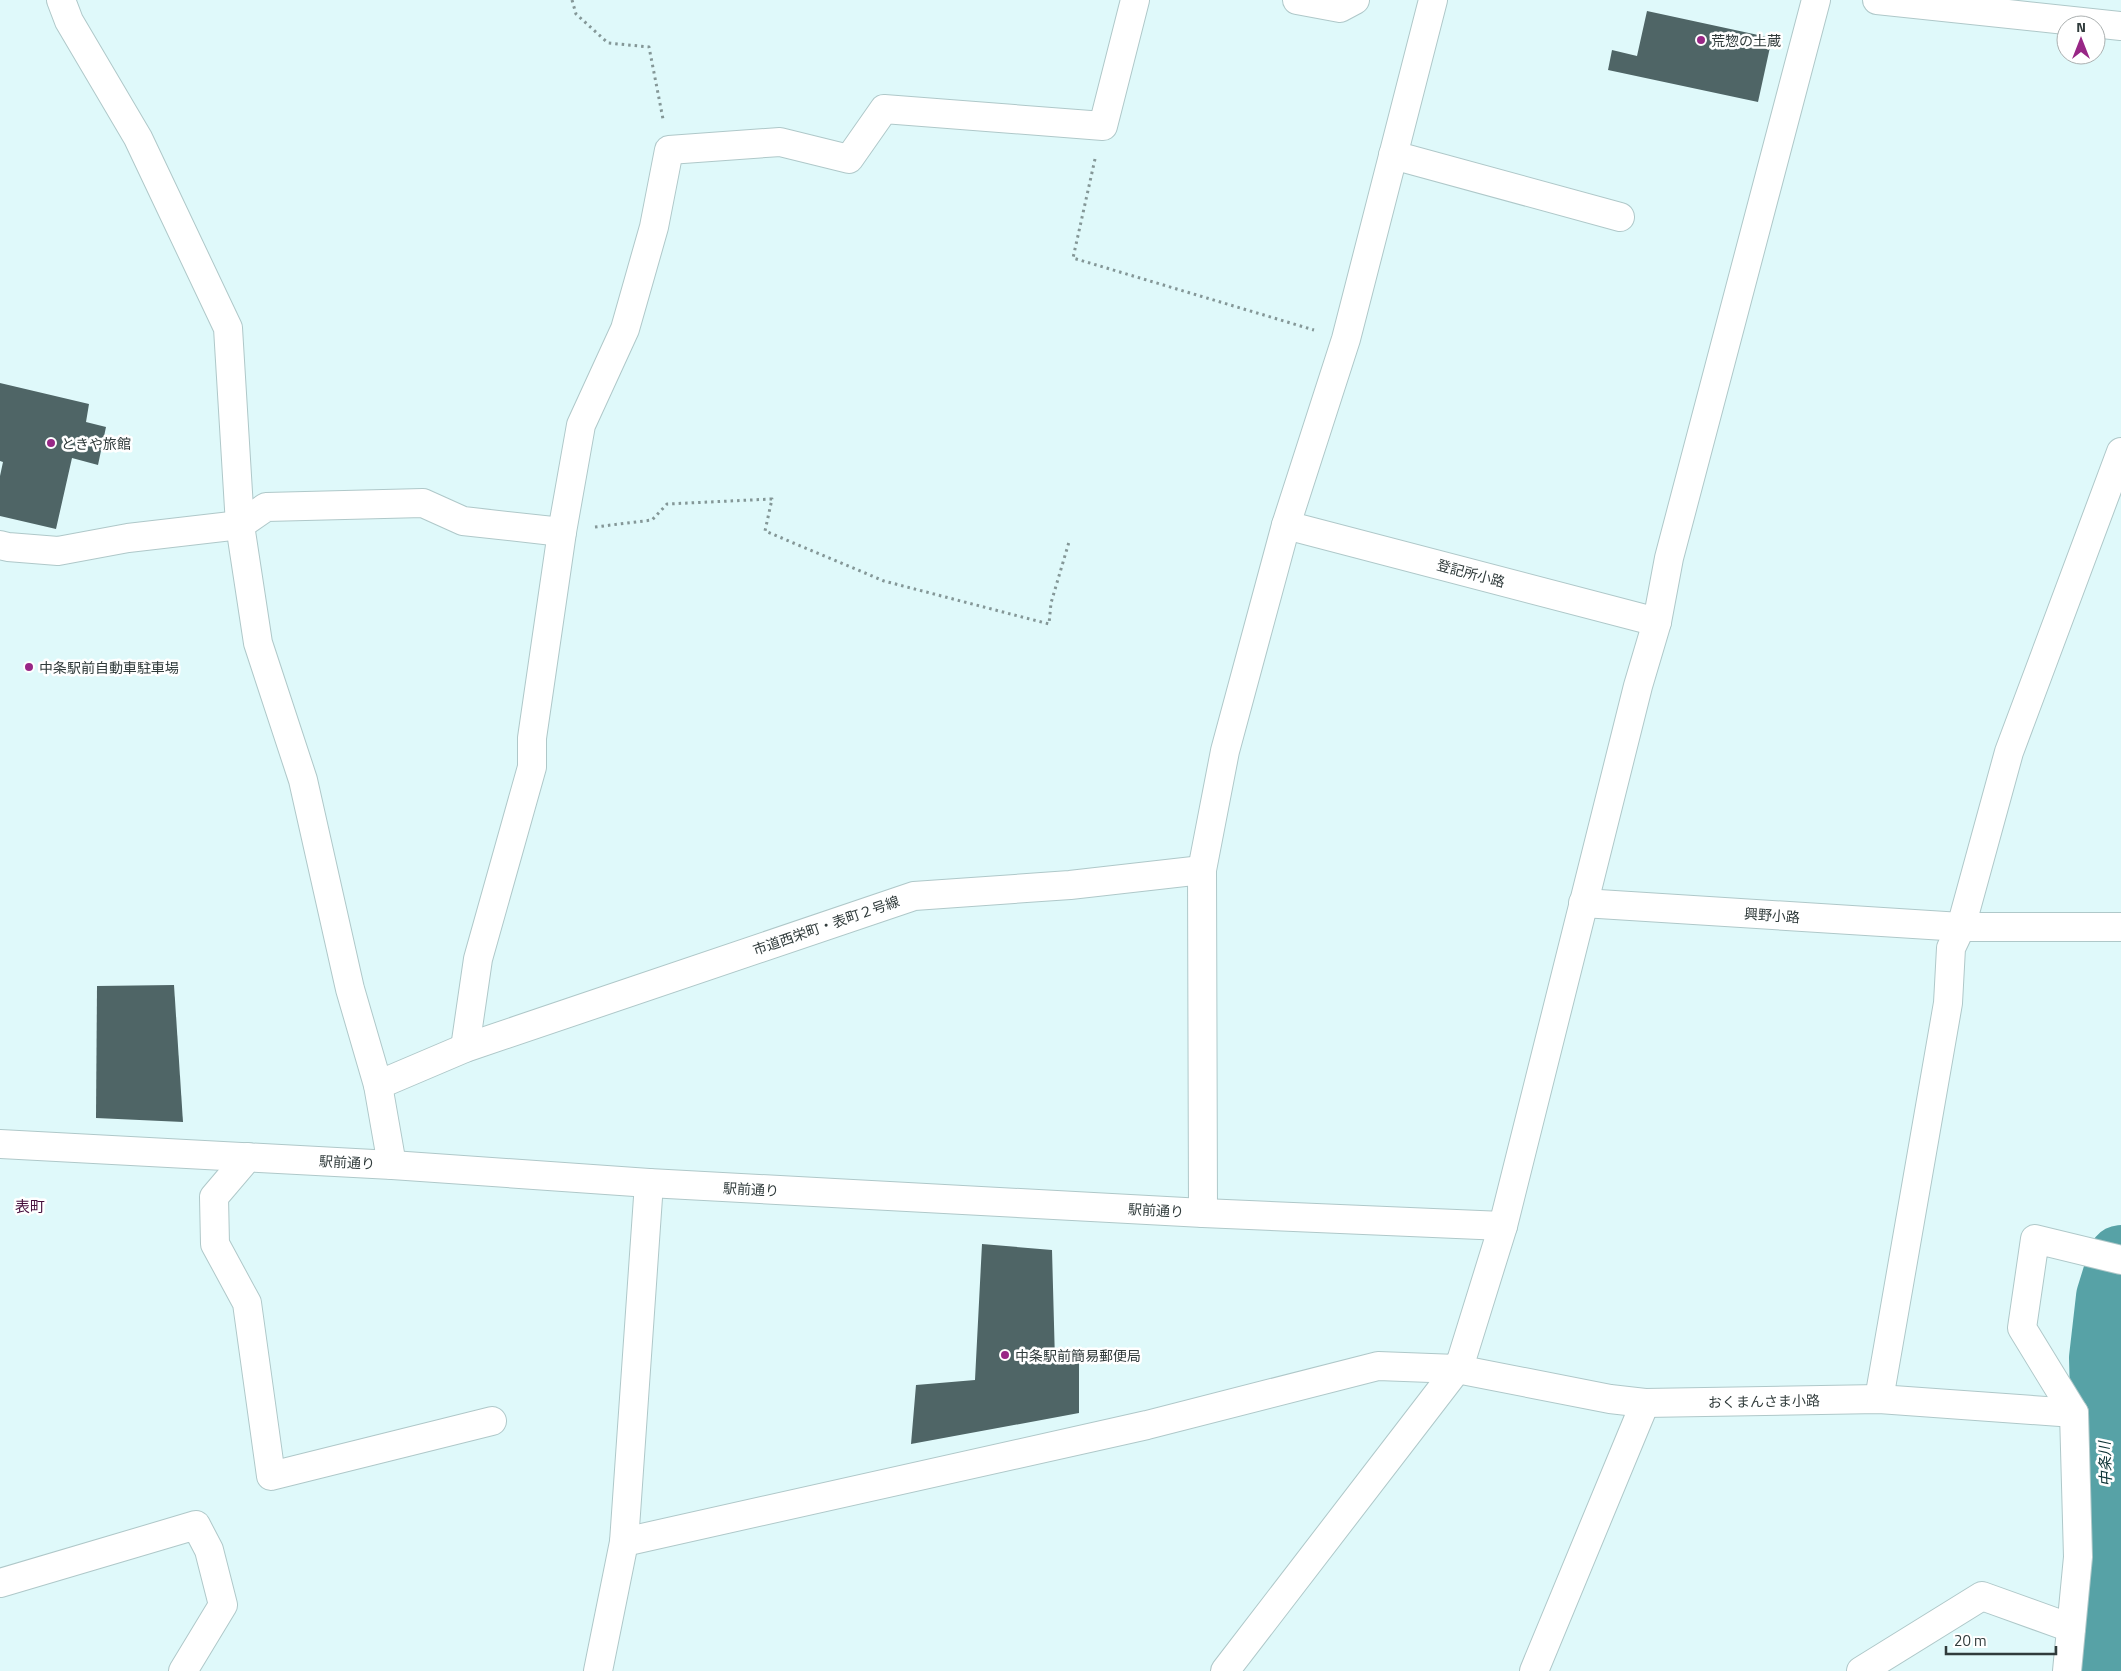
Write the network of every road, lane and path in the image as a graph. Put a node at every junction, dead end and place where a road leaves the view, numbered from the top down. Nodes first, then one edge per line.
1 (61, 0) edge
2 (572, 0) edge
3 (1135, 0) edge
4 (1297, 0) edge
5 (1355, 0) edge
6 (1433, 0) edge
7 (1816, 0) edge
8 (1878, 0) edge
9 (2121, 26) edge
10 (1103, 126) junction
11 (669, 150) junction
12 (1393, 155) junction
13 (1620, 218) dead end
14 (1346, 339) junction
15 (2121, 452) edge
16 (240, 524) junction
17 (1286, 525) junction
18 (562, 532) junction
19 (1069, 542) dead end
20 (0, 545) edge
21 (1657, 622) junction
22 (1202, 870) junction
23 (1583, 902) junction
24 (1961, 927) junction
25 (2121, 927) edge
26 (465, 1048) junction
27 (378, 1085) junction
28 (0, 1144) edge
29 (248, 1157) junction
30 (392, 1165) junction
31 (650, 1183) junction
32 (1203, 1213) junction
33 (1503, 1226) junction
34 (2121, 1260) edge
35 (1457, 1369) junction
36 (1879, 1399) junction
37 (1645, 1404) junction
38 (2074, 1413) junction
39 (492, 1421) dead end
40 (624, 1542) junction
41 (0, 1583) edge
42 (2071, 1628) junction
43 (183, 1671) edge
44 (598, 1671) edge
45 (1225, 1671) edge
46 (1534, 1671) edge
47 (1861, 1671) edge
48 (2067, 1671) edge

1 - 16 street
2 - 11 path
3 - 10 street
4 - 5 street
6 - 12 street
7 - 21 street
8 - 9 street
10 - 11 street
10 - 14 path
11 - 18 street
12 - 13 street
12 - 14 street
14 - 17 street
15 - 24 street
16 - 18 street
16 - 20 street
16 - 27 street
17 - 21 street, 登記所小路
17 - 22 street
18 - 19 path
18 - 26 street
21 - 23 street
22 - 26 street, 市道西栄町・表町２号線
22 - 32 street
23 - 24 street, 興野小路
23 - 33 street
24 - 25 street, 興野小路
24 - 36 street
26 - 27 street, 市道西栄町・表町２号線
27 - 30 street
28 - 29 street, 駅前通り
29 - 30 street, 駅前通り
29 - 39 street
30 - 31 street, 駅前通り
31 - 32 street, 駅前通り
31 - 40 street
32 - 33 street, 駅前通り
33 - 35 street
34 - 38 street
35 - 37 street, おくまんさま小路
35 - 40 street, おくまんさま小路
35 - 45 street
36 - 37 street, おくまんさま小路
36 - 38 street, おくまんさま小路
37 - 46 street
38 - 42 street
40 - 44 street
41 - 43 street
42 - 47 street
42 - 48 street

